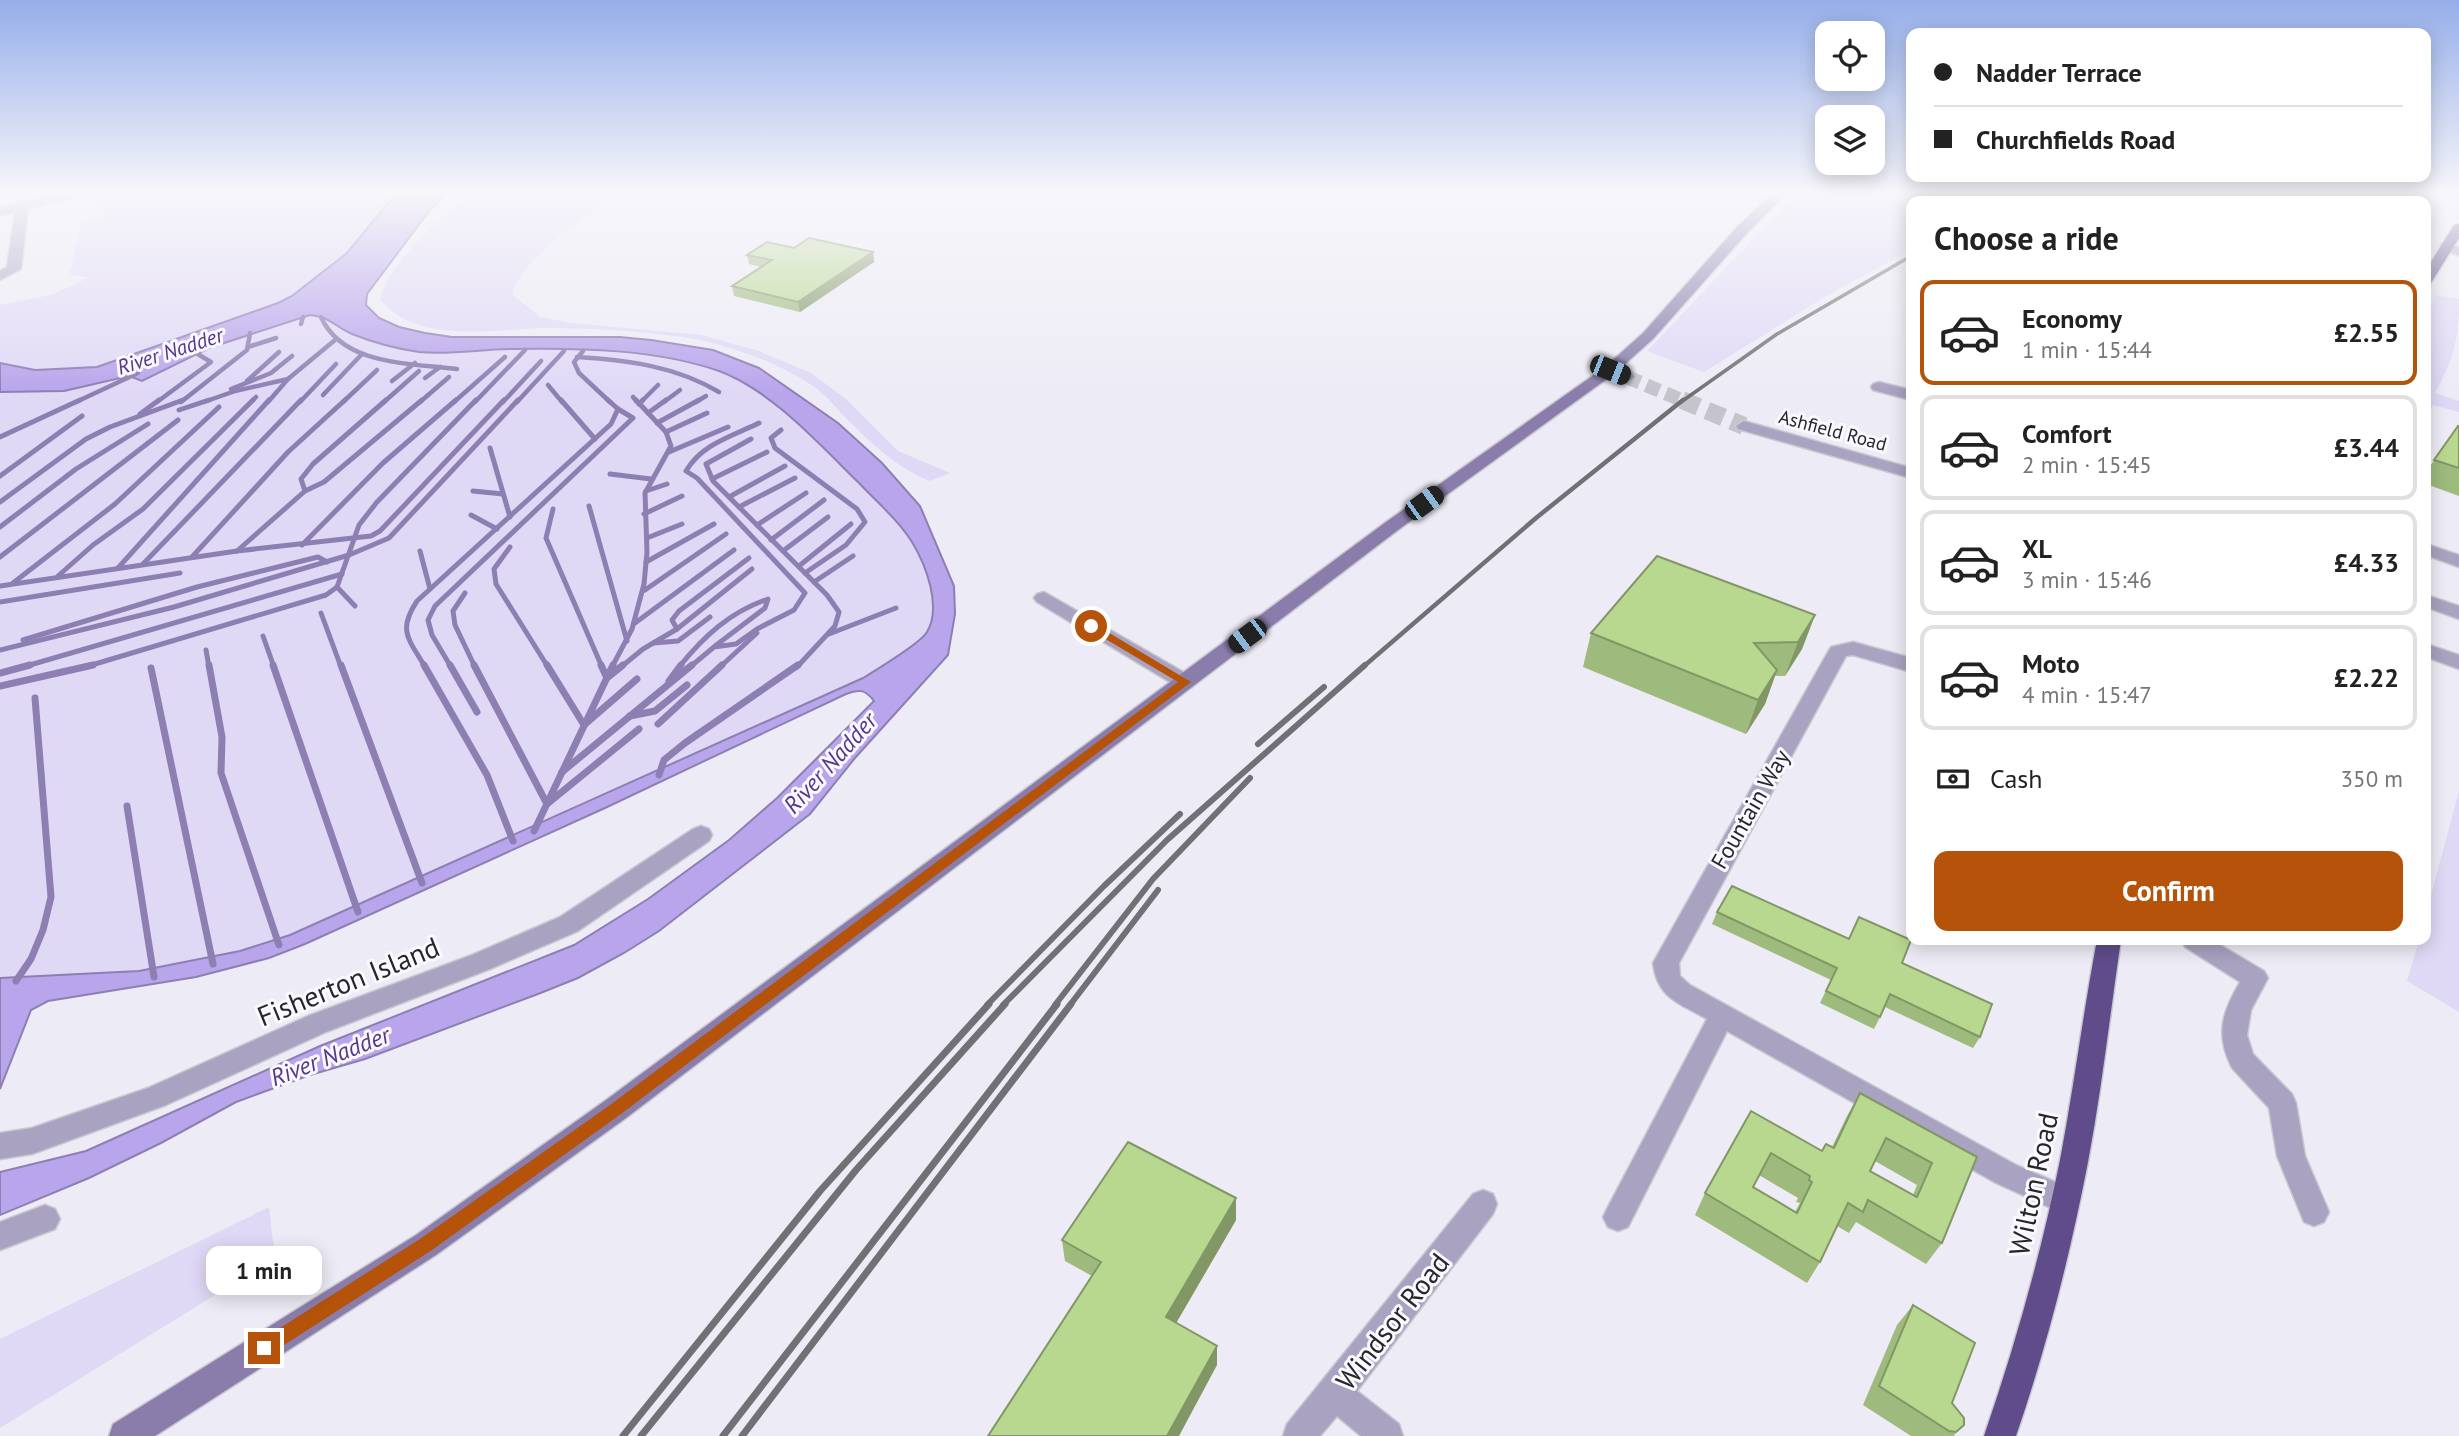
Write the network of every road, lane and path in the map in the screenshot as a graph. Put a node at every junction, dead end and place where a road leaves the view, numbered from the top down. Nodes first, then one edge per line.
1 (15, 259) edge
2 (1716, 259) edge
3 (2444, 259) edge
4 (2431, 274) edge
5 (0, 276) edge
6 (1878, 387) dead end
7 (1906, 395) edge
8 (1744, 426) tunnel mouth
9 (1906, 472) edge
10 (2431, 551) edge
11 (2459, 561) edge
12 (1044, 598) dead end
13 (2431, 603) edge
14 (2459, 613) edge
15 (2431, 652) edge
16 (2459, 662) edge
17 (1906, 664) edge
18 (1185, 682) junction
19 (701, 835) dead end
20 (2108, 945) edge
21 (2201, 945) edge
22 (1723, 1015) junction
23 (0, 1146) edge
24 (2064, 1200) junction
25 (1483, 1204) dead end
26 (2314, 1212) dead end
27 (1618, 1217) dead end
28 (45, 1219) dead end
29 (0, 1236) edge
30 (1335, 1395) junction
31 (125, 1436) edge
32 (1299, 1436) edge
33 (1387, 1436) edge
34 (2000, 1436) edge

1 - 5 street
2 - 18 street
3 - 4 highway
6 - 7 street
8 - 9 street, Ashfield Road
10 - 11 street
12 - 18 street
13 - 14 street
15 - 16 street
17 - 22 street, Fountain Way
18 - 31 street
19 - 23 street, Fisherton Island
20 - 24 highway, Wilton Road
21 - 26 street
22 - 24 street, Fountain Way
22 - 27 street
24 - 34 highway, Wilton Road
25 - 30 street, Windsor Road
28 - 29 street
30 - 32 street, Windsor Road
30 - 33 street

